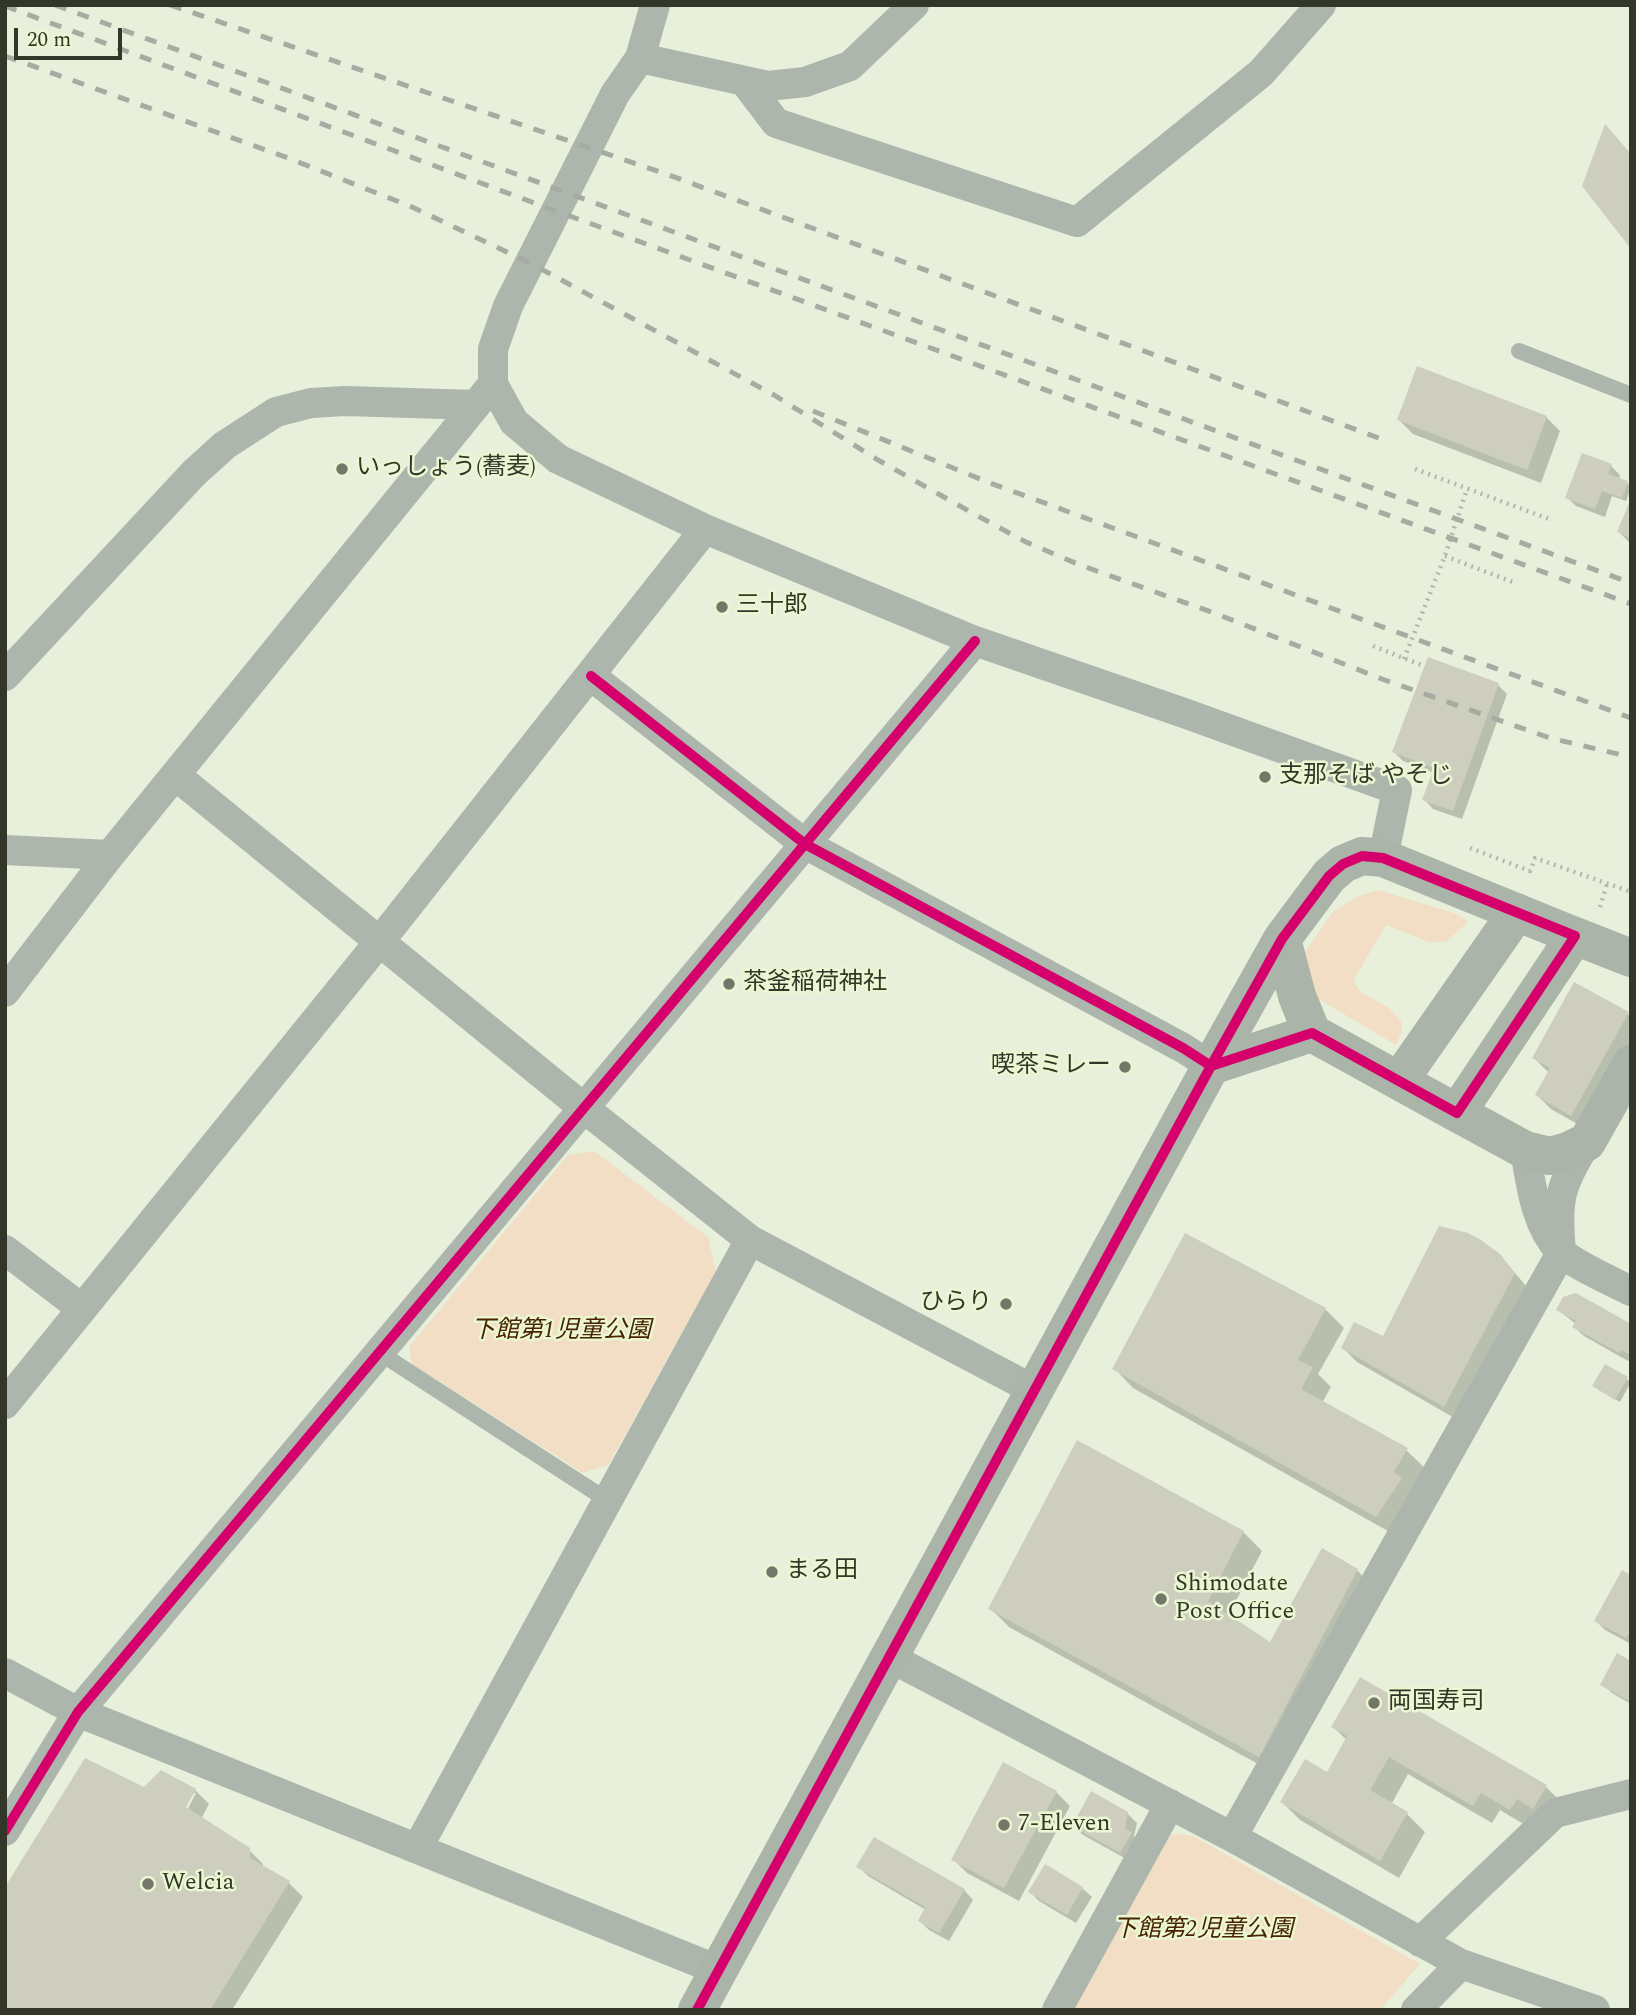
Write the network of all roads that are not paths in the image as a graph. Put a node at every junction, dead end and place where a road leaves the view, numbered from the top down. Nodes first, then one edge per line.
1 (655, 5) edge
2 (914, 5) edge
3 (1321, 5) edge
4 (640, 58) junction
5 (744, 81) junction
6 (1519, 351) dead end
7 (484, 395) junction
8 (1631, 395) edge
9 (705, 529) junction
10 (975, 641) junction
11 (5, 676) edge
12 (591, 676) junction
13 (175, 775) junction
14 (805, 844) junction
15 (5, 850) edge
16 (110, 855) junction
17 (1383, 858) junction
18 (1517, 912) junction
19 (1575, 936) junction
20 (1282, 939) junction
21 (380, 941) junction
22 (1631, 958) edge
23 (5, 992) edge
24 (1312, 1033) junction
25 (1631, 1064) edge
26 (1211, 1066) junction
27 (1399, 1082) junction
28 (585, 1109) junction
29 (1457, 1113) junction
30 (1587, 1142) junction
31 (1525, 1150) junction
32 (750, 1240) junction
33 (5, 1250) edge
34 (1561, 1253) junction
35 (1631, 1292) edge
36 (81, 1308) junction
37 (380, 1353) junction
38 (1034, 1390) junction
39 (5, 1404) edge
40 (607, 1500) junction
41 (889, 1657) junction
42 (5, 1673) edge
43 (78, 1712) junction
44 (1631, 1794) edge
45 (1170, 1804) junction
46 (5, 1831) edge
47 (1232, 1837) junction
48 (418, 1847) junction
49 (1420, 1942) junction
50 (1461, 1964) junction
51 (718, 1970) junction
52 (697, 2010) edge
53 (1057, 2010) edge
54 (1416, 2010) edge
55 (1595, 2010) edge

1 - 4 street
2 - 5 street
3 - 5 street
4 - 5 street
4 - 7 street
6 - 8 lane
7 - 9 street
7 - 11 street
7 - 13 street
9 - 10 street
9 - 12 street
10 - 14 street
10 - 17 street
12 - 14 street
12 - 21 street
13 - 16 street
13 - 21 street
14 - 26 street
14 - 28 street
15 - 16 street
16 - 23 street
17 - 18 street
17 - 20 street
18 - 19 street
18 - 27 street
19 - 22 street
19 - 29 street
20 - 24 street
20 - 26 street
21 - 28 street
21 - 36 street
24 - 26 street
24 - 27 street
25 - 30 street
26 - 38 street
27 - 29 street
28 - 32 street
28 - 37 street
29 - 31 street
30 - 31 street
30 - 34 street
31 - 34 street
32 - 38 street
32 - 40 street
33 - 36 street
34 - 35 street
34 - 47 street
36 - 39 street
37 - 40 lane
37 - 43 street
38 - 41 street
40 - 48 street
41 - 45 street
41 - 51 street
42 - 43 street
43 - 46 street
43 - 48 street
44 - 49 street
45 - 47 street
45 - 53 street
47 - 49 street
48 - 51 street
49 - 50 street
50 - 54 street
50 - 55 street
51 - 52 street

